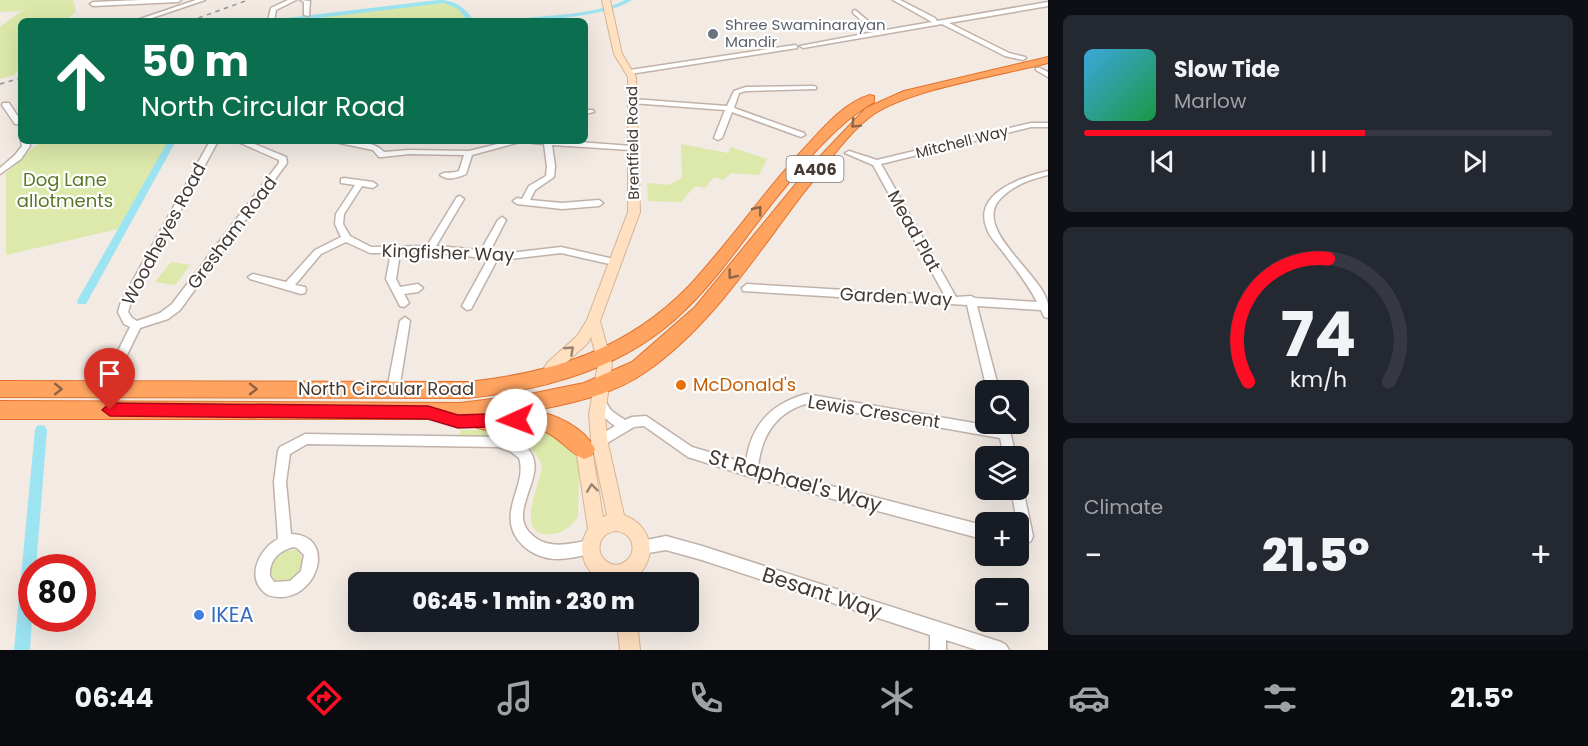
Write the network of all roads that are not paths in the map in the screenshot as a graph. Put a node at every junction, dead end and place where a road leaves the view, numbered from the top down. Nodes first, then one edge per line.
1 (178, 0) edge
2 (202, 0) edge
3 (293, 0) edge
4 (303, 0) edge
5 (896, 0) edge
6 (93, 4) dead end
7 (1048, 4) edge
8 (606, 6) edge
9 (855, 12) dead end
10 (307, 15) dead end
11 (146, 18) edge
12 (272, 18) edge
13 (939, 22) junction
14 (879, 33) junction
15 (803, 46) dead end
16 (795, 47) dead end
17 (1048, 52) edge
18 (1023, 58) junction
19 (1043, 65) edge
20 (630, 72) junction
21 (1048, 75) edge
22 (814, 88) dead end
23 (633, 101) junction
24 (6, 105) dead end
25 (728, 108) junction
26 (18, 121) edge
27 (1048, 125) edge
28 (801, 135) dead end
29 (718, 138) dead end
30 (26, 144) edge
31 (212, 144) edge
32 (247, 144) edge
33 (355, 144) edge
34 (413, 144) edge
35 (477, 144) edge
36 (507, 144) edge
37 (548, 144) edge
38 (576, 144) edge
39 (631, 148) junction
40 (478, 151) junction
41 (409, 152) junction
42 (469, 153) junction
43 (849, 153) dead end
44 (876, 164) junction
45 (0, 172) edge
46 (1048, 173) edge
47 (444, 175) dead end
48 (345, 181) dead end
49 (360, 183) junction
50 (373, 185) dead end
51 (460, 199) dead end
52 (599, 203) dead end
53 (502, 220) dead end
54 (346, 238) junction
55 (430, 249) junction
56 (396, 251) junction
57 (483, 255) junction
58 (494, 256) junction
59 (614, 262) junction
60 (253, 277) dead end
61 (288, 286) junction
62 (418, 288) dead end
63 (747, 288) dead end
64 (301, 290) dead end
65 (397, 291) junction
66 (952, 299) junction
67 (971, 300) junction
68 (404, 303) dead end
69 (467, 306) dead end
70 (1046, 310) edge
71 (405, 321) dead end
72 (593, 321) junction
73 (136, 325) junction
74 (605, 358) junction
75 (544, 379) junction
76 (991, 380) edge
77 (105, 388) junction
78 (0, 389) edge
79 (393, 390) junction
80 (602, 393) junction
81 (0, 410) edge
82 (428, 412) junction
83 (975, 425) edge
84 (620, 429) junction
85 (594, 454) junction
86 (751, 471) junction
87 (617, 522) junction
88 (596, 528) junction
89 (975, 530) edge
90 (285, 542) dead end
91 (590, 547) junction
92 (642, 547) junction
93 (609, 572) edge
94 (629, 572) edge
95 (938, 631) junction
96 (628, 632) edge
97 (630, 650) edge
98 (938, 650) edge
99 (1000, 650) edge

1 - 6 street
2 - 11 street
3 - 12 street
4 - 10 street
5 - 13 street
7 - 13 street
8 - 20 street, Brentfield Road
9 - 14 street
13 - 14 street
13 - 18 street
14 - 15 street
16 - 20 street
17 - 18 highway, North Circular Road / A406
74 -> 18 highway, North Circular Road / A406
19 - 21 street
19 -> 80 highway, North Circular Road / A406
20 - 23 street, Brentfield Road
22 - 25 street
23 - 25 street
23 - 39 street, Brentfield Road
24 - 26 street
25 - 28 street
25 - 29 street
27 - 44 street, Mitchell Way
30 - 45 street
31 - 73 street, Woodheyes Road
32 - 73 street, Gresham Road
33 - 41 street
34 - 41 street
35 - 40 street
36 - 40 street
37 - 52 street
38 - 39 street
39 - 59 street, Brentfield Road
40 - 42 street
41 - 42 street
42 - 47 street
43 - 44 street
44 - 66 street, Mead Plat
46 - 70 street
48 - 49 street
49 - 50 street
49 - 54 street
51 - 55 street
53 - 57 street
54 - 56 street, Kingfisher Way
54 - 61 street
55 - 56 street, Kingfisher Way
55 - 57 street, Kingfisher Way
56 - 65 street
57 - 58 street, Kingfisher Way
58 - 59 street, Kingfisher Way
58 - 69 street
59 - 72 street, Brentfield Road
60 - 61 street
61 - 64 street
62 - 65 street
63 - 66 street, Garden Way
65 - 68 street
66 - 67 street, Garden Way
67 - 70 street, Garden Way
67 - 76 street
71 - 79 street
72 - 74 street
75 -> 72 street, Brentfield Road
73 - 77 street, Woodheyes Road
74 - 75 highway, North Circular Road / A406
74 - 80 street
75 - 79 highway, North Circular Road / A406
78 -> 77 highway, North Circular Road / A406
77 -> 79 highway, North Circular Road / A406
80 - 82 highway, North Circular Road / A406
80 - 84 street
80 - 85 street
81 - 82 highway, North Circular Road / A406
82 - 85 highway
83 - 86 street, Lewis Crescent
84 - 85 street
84 - 85 street, St Raphael's Way
84 - 86 street, St Raphael's Way
85 - 87 street
88 -> 85 street
86 - 89 street, St Raphael's Way
87 - 88 street
87 - 92 street
88 - 91 street
90 - 91 street
91 - 93 street
92 - 94 street
92 - 95 street, Besant Way
95 - 98 street
95 - 99 street, Besant Way
96 - 97 street

